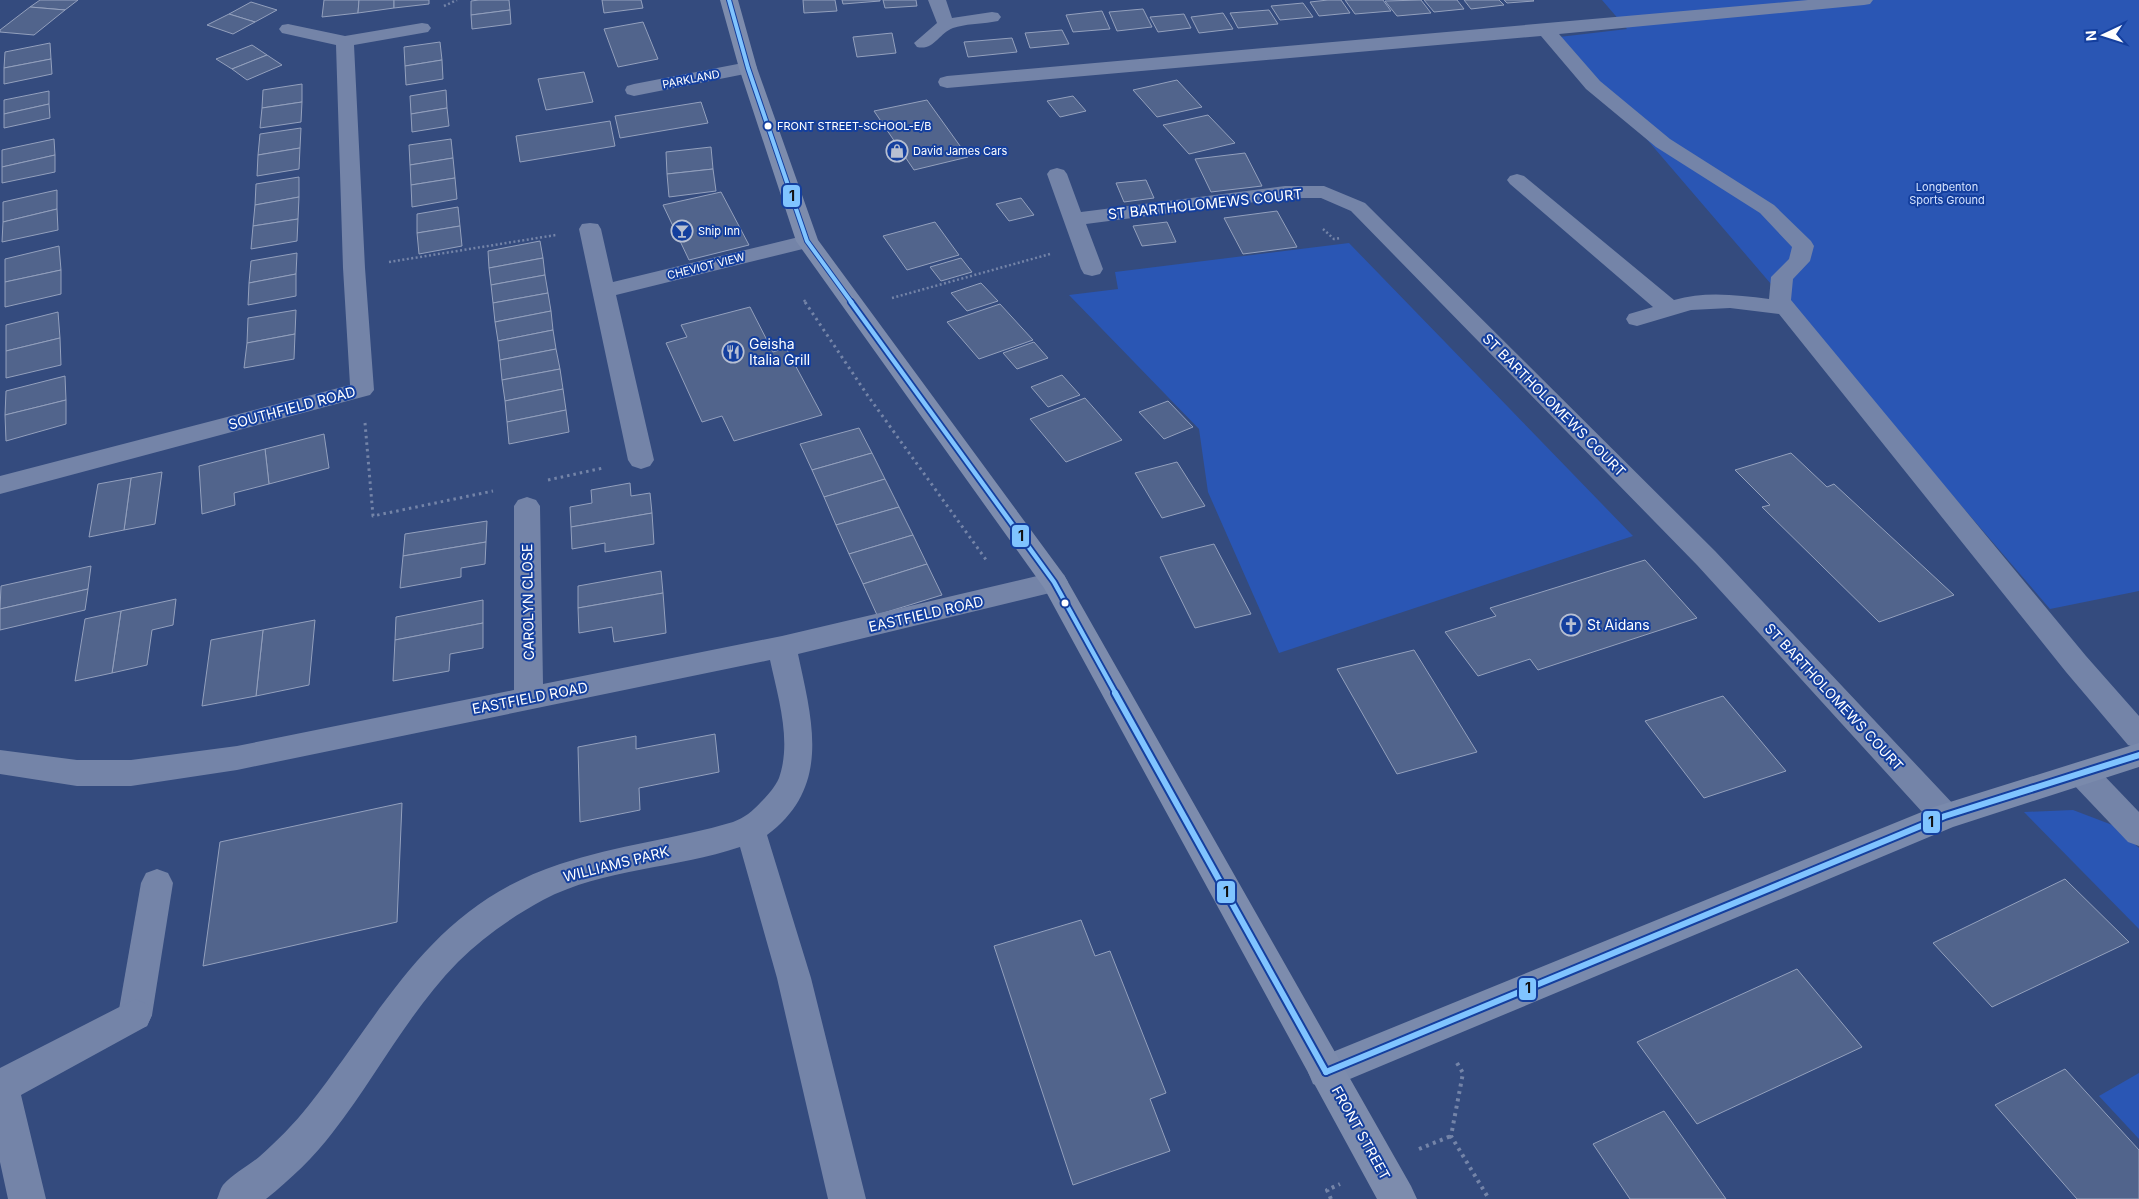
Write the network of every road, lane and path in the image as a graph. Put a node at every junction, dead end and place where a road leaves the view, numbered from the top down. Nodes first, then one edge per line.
1 (729, 0) edge
2 (937, 0) edge
3 (1864, 0) edge
4 (992, 17) dead end
5 (946, 24) junction
6 (422, 28) dead end
7 (288, 29) dead end
8 (1546, 30) junction
9 (345, 41) junction
10 (923, 43) dead end
11 (748, 68) junction
12 (947, 82) dead end
13 (634, 90) dead end
14 (1056, 174) dead end
15 (1517, 180) dead end
16 (1073, 219) junction
17 (1321, 226) dead end
18 (590, 229) joint
19 (1344, 237) dead end
20 (808, 241) junction
21 (1083, 244) junction
22 (354, 268) junction
23 (1092, 269) dead end
24 (604, 292) junction
25 (1785, 308) junction
26 (857, 309) junction
27 (1670, 309) junction
28 (1637, 319) dead end
29 (817, 320) dead end
30 (362, 390) junction
31 (641, 460) dead end
32 (0, 485) edge
33 (527, 506) dead end
34 (373, 516) dead end
35 (1054, 582) junction
36 (782, 647) junction
37 (529, 698) junction
38 (2139, 737) edge
39 (2139, 756) edge
40 (0, 762) edge
41 (2083, 774) junction
42 (1945, 816) junction
43 (750, 830) junction
44 (2139, 833) edge
45 (157, 884) dead end
46 (1326, 1072) junction
47 (1463, 1073) dead end
48 (0, 1087) edge
49 (1327, 1190) dead end
50 (27, 1199) edge
51 (236, 1199) edge
52 (847, 1199) edge
53 (1331, 1199) edge
54 (1398, 1199) edge
55 (1489, 1199) edge

1 - 11 main road, FRONT STREET
2 - 5 street
3 - 8 street
4 - 5 street
5 - 10 street
6 - 9 street
7 - 9 street
8 - 12 street
8 - 25 street
9 - 22 street, SOUTHFIELD ROAD
11 - 13 street, PARKLAND
11 - 20 main road, FRONT STREET
14 - 16 street
15 - 27 street
16 - 21 street
16 - 42 street, ST BARTHOLOMEWS COURT
17 - 19 path
18 - 22 path
18 - 24 street
20 - 24 street, CHEVIOT VIEW
20 - 26 main road, FRONT STREET
21 - 23 street
21 - 26 path
22 - 30 street, SOUTHFIELD ROAD
24 - 31 street
25 - 27 street
25 - 38 street
26 - 29 path
26 - 35 main road, FRONT STREET
27 - 28 street
30 - 32 street, SOUTHFIELD ROAD
30 - 34 path
33 - 37 street, CAROLYN CLOSE
35 - 36 street, EASTFIELD ROAD
35 - 46 main road, FRONT STREET
36 - 37 street, EASTFIELD ROAD
36 - 43 street, WILLIAMS PARK
37 - 40 street, EASTFIELD ROAD
39 - 41 street
41 - 42 street
41 - 44 street
42 - 46 street
43 - 51 street, WILLIAMS PARK
43 - 52 street
45 - 48 street
46 - 54 main road, FRONT STREET
47 - 55 path
48 - 50 street
49 - 53 path

